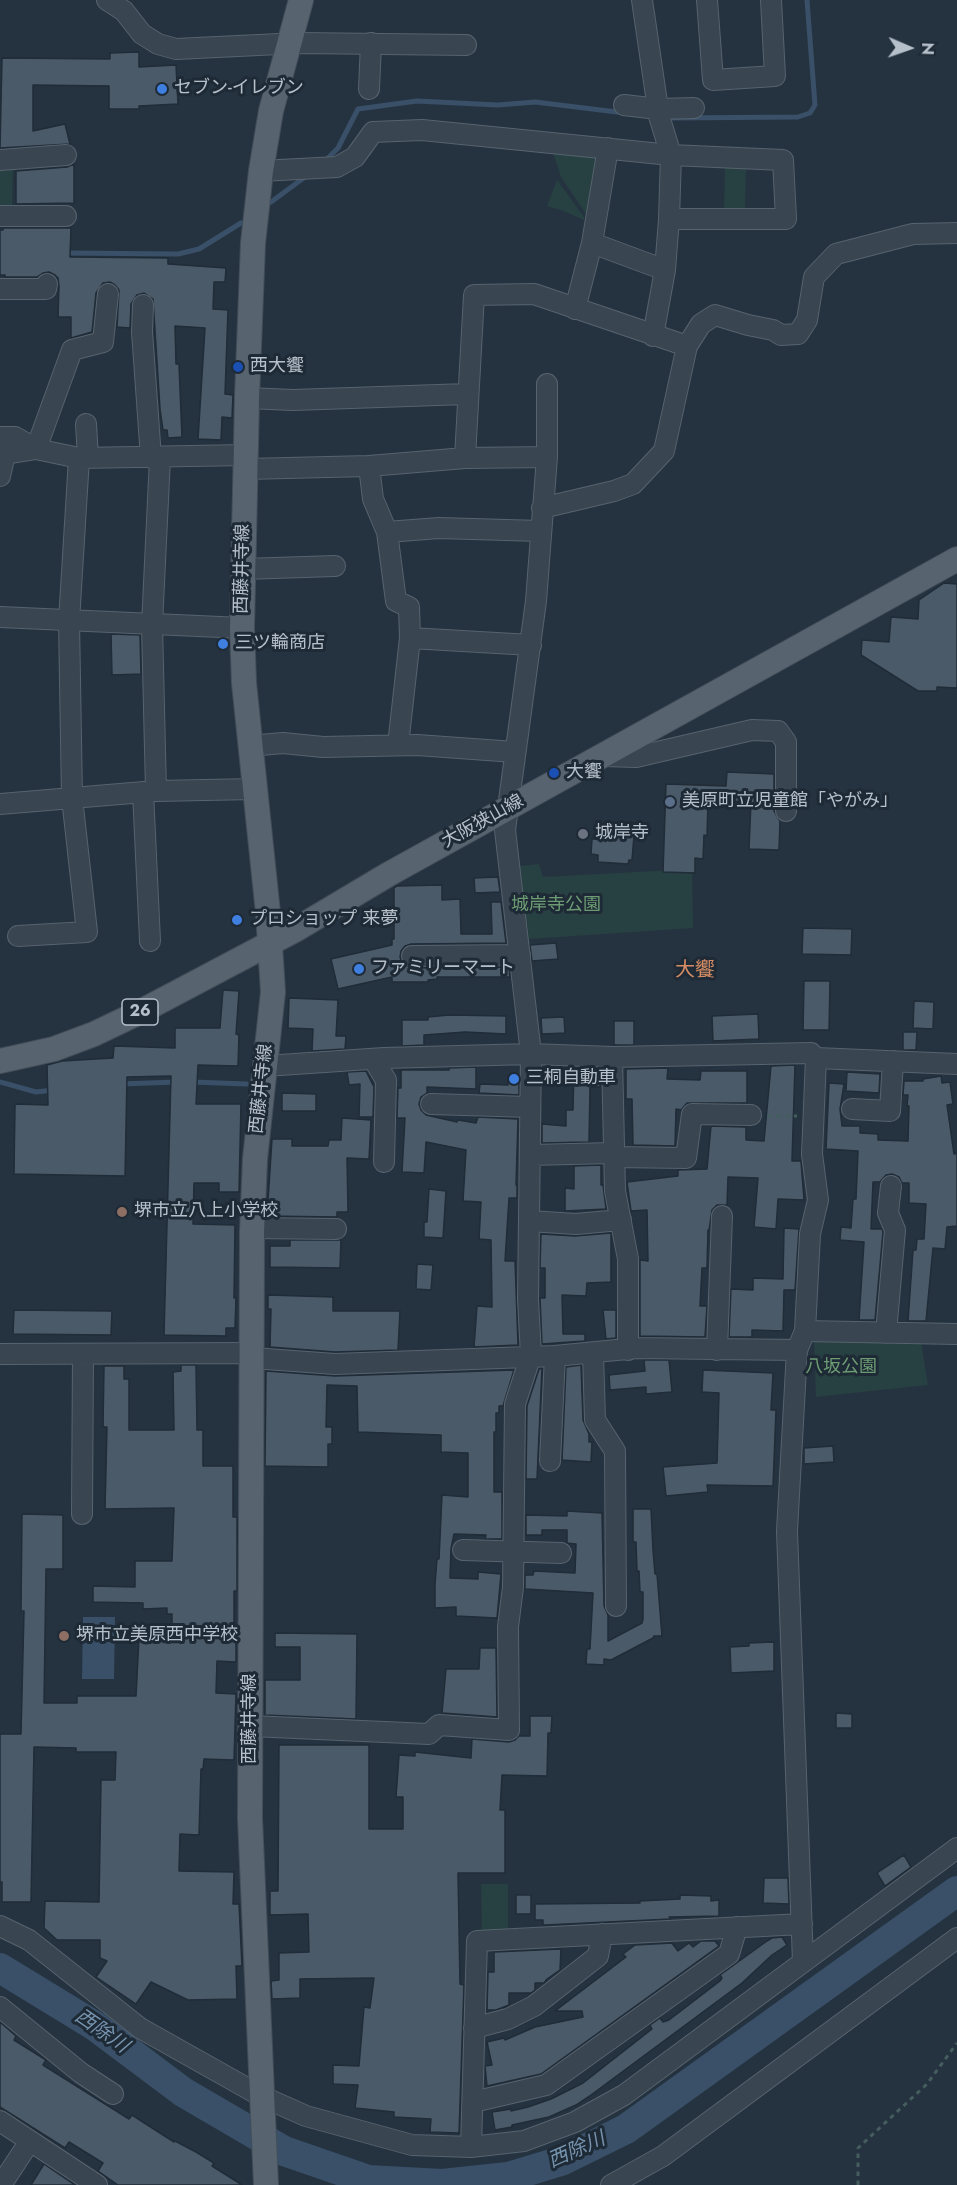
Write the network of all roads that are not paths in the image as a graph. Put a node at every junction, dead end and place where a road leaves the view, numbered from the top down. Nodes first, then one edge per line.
1 (107, 0) edge
2 (301, 0) edge
3 (642, 0) edge
4 (707, 0) edge
5 (771, 0) edge
6 (371, 43) junction
7 (289, 45) junction
8 (466, 45) dead end
9 (369, 89) dead end
10 (624, 105) dead end
11 (694, 108) dead end
12 (658, 109) junction
13 (608, 148) junction
14 (66, 155) dead end
15 (671, 155) junction
16 (0, 160) edge
17 (261, 171) junction
18 (0, 216) edge
19 (66, 216) dead end
20 (669, 219) junction
21 (957, 233) edge
22 (592, 243) junction
23 (664, 270) junction
24 (47, 284) dead end
25 (0, 289) edge
26 (108, 294) dead end
27 (142, 305) dead end
28 (575, 309) junction
29 (653, 336) junction
30 (687, 346) junction
31 (547, 384) dead end
32 (467, 394) junction
33 (247, 398) junction
34 (86, 424) dead end
35 (0, 437) edge
36 (36, 449) junction
37 (547, 457) junction
38 (83, 458) junction
39 (155, 458) junction
40 (465, 458) junction
41 (246, 462) junction
42 (369, 465) junction
43 (0, 476) edge
44 (542, 508) junction
45 (540, 531) junction
46 (387, 532) junction
47 (957, 560) edge
48 (335, 566) dead end
49 (243, 569) junction
50 (0, 617) edge
51 (69, 621) junction
52 (152, 625) junction
53 (242, 628) junction
54 (410, 638) junction
55 (531, 645) junction
56 (249, 746) junction
57 (398, 746) junction
58 (514, 752) junction
59 (603, 756) junction
60 (254, 789) junction
61 (149, 791) junction
62 (72, 798) junction
63 (0, 804) edge
64 (506, 810) junction
65 (786, 811) dead end
66 (18, 936) dead end
67 (150, 941) dead end
68 (271, 942) junction
69 (520, 955) junction
70 (412, 956) dead end
71 (531, 1054) junction
72 (612, 1057) junction
73 (816, 1058) junction
74 (373, 1059) junction
75 (0, 1061) edge
76 (893, 1061) junction
77 (957, 1064) edge
78 (265, 1066) junction
79 (431, 1104) dead end
80 (530, 1107) junction
81 (852, 1109) dead end
82 (751, 1115) road end
83 (530, 1155) junction
84 (613, 1155) junction
85 (384, 1162) dead end
86 (891, 1186) dead end
87 (722, 1216) dead end
88 (621, 1220) junction
89 (530, 1221) junction
90 (252, 1228) junction
91 (336, 1229) dead end
92 (805, 1331) junction
93 (886, 1333) junction
94 (957, 1334) edge
95 (628, 1350) junction
96 (717, 1350) junction
97 (797, 1350) junction
98 (593, 1353) junction
99 (0, 1354) edge
100 (83, 1354) junction
101 (252, 1356) junction
102 (531, 1356) junction
103 (555, 1356) junction
104 (550, 1461) dead end
105 (82, 1514) dead end
106 (463, 1550) dead end
107 (513, 1552) junction
108 (561, 1554) dead end
109 (616, 1606) dead end
110 (251, 1725) junction
111 (957, 1848) edge
112 (802, 1924) junction
113 (0, 1926) edge
114 (737, 1927) junction
115 (602, 1934) junction
116 (957, 1938) edge
117 (803, 1962) junction
118 (0, 2007) edge
119 (474, 2028) junction
120 (113, 2094) dead end
121 (473, 2102) junction
122 (262, 2103) junction
123 (0, 2121) edge
124 (30, 2141) junction
125 (471, 2147) junction
126 (266, 2182) edge
127 (1, 2185) edge
128 (97, 2185) edge
129 (611, 2185) edge

1 - 7 street
2 - 7 main road, 西藤井寺線
3 - 12 street
4 - 5 street
6 - 7 street
6 - 8 street
6 - 9 street
7 - 17 main road, 西藤井寺線
10 - 12 street
11 - 12 street
12 - 15 street
13 - 15 street
13 - 17 street
13 - 22 street
14 - 16 street
15 - 20 street
15 - 20 street
17 - 33 main road, 西藤井寺線
18 - 19 street
20 - 23 street
21 - 30 street
22 - 23 street
22 - 28 street
23 - 29 street
24 - 25 street
26 - 36 street
27 - 39 street
28 - 29 street
28 - 32 street
29 - 30 street
30 - 44 street
31 - 37 street
32 - 33 street
32 - 40 street
33 - 41 main road, 西藤井寺線
34 - 38 street
35 - 36 street
36 - 38 street
36 - 43 street
37 - 40 street
37 - 44 street
38 - 39 street
38 - 51 street
39 - 41 street
39 - 52 street
40 - 42 street
41 - 42 street
41 - 49 main road, 西藤井寺線
42 - 46 street
44 - 45 street
45 - 46 street
45 - 55 street
46 - 54 street
47 - 59 main road, 大阪狭山線 / 26
48 - 49 street
49 - 53 main road, 西藤井寺線
50 - 51 street
51 - 52 street
51 - 62 street
52 - 53 street
52 - 61 street
53 - 56 main road, 西藤井寺線
54 - 55 street
54 - 57 street
55 - 58 street
56 - 57 street
56 - 60 main road, 西藤井寺線
57 - 58 street
58 - 64 street
59 - 64 main road, 大阪狭山線 / 26
59 - 65 street
60 - 61 street
60 - 68 main road, 西藤井寺線
61 - 62 street
61 - 67 street
62 - 63 street
62 - 66 street
64 - 68 main road, 大阪狭山線 / 26
64 - 69 street
68 - 75 main road, 大阪狭山線 / 26
68 - 78 main road, 西藤井寺線
69 - 70 street
69 - 71 street
71 - 72 street
71 - 74 street
71 - 80 street
72 - 73 street
72 - 84 street
73 - 76 street
73 - 92 street
74 - 78 street
74 - 85 street
76 - 77 street
76 - 81 street
78 - 90 main road, 西藤井寺線
79 - 80 street
80 - 83 street
82 - 84 street
83 - 84 street
83 - 89 street
84 - 88 street
86 - 93 street
87 - 96 street
88 - 89 street
88 - 95 street
89 - 102 street
90 - 91 street
90 - 101 main road, 西藤井寺線
92 - 93 street
92 - 97 street
93 - 94 street
95 - 96 street
95 - 98 street
96 - 97 street
97 - 112 street
98 - 103 street
98 - 109 street
99 - 100 street
100 - 101 street
100 - 105 street
101 - 102 street
101 - 110 main road, 西藤井寺線
102 - 103 street
102 - 107 street
103 - 104 street
106 - 107 street
107 - 108 street
107 - 110 street
110 - 122 main road, 西藤井寺線
111 - 117 street
112 - 114 street
112 - 117 street
113 - 122 street
114 - 115 street
114 - 121 street
115 - 119 street
115 - 119 street
116 - 129 street
117 - 125 street
118 - 120 street
119 - 121 street
121 - 125 street
122 - 125 street
122 - 126 main road, 西藤井寺線
123 - 124 street
124 - 127 street
124 - 128 street

